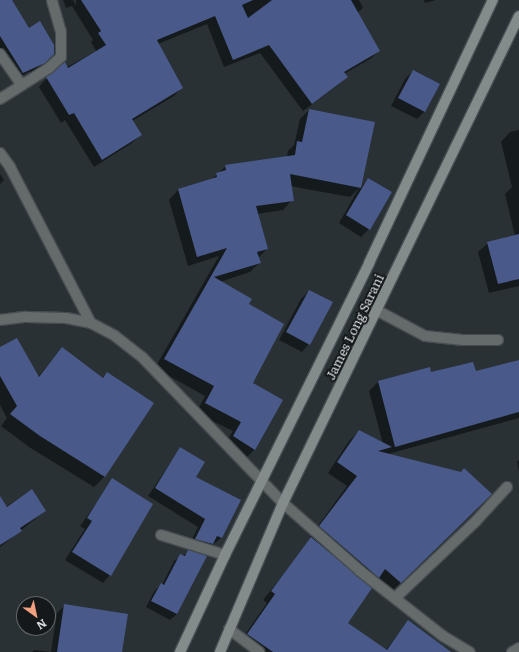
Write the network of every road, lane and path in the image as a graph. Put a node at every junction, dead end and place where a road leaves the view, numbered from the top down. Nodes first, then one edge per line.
1 (52, 0) edge
2 (493, 0) edge
3 (519, 16) edge
4 (0, 54) edge
5 (22, 85) junction
6 (0, 99) edge
7 (0, 153) edge
8 (378, 311) junction
9 (0, 320) edge
10 (91, 323) junction
11 (498, 340) dead end
12 (263, 482) junction
13 (507, 487) dead end
14 (283, 503) junction
15 (161, 535) dead end
16 (225, 555) junction
17 (395, 598) junction
18 (229, 628) junction
19 (519, 648) edge
20 (180, 652) edge
21 (220, 652) edge
22 (259, 652) edge
23 (470, 652) edge
24 (512, 652) edge

1 - 5 street
2 - 12 main road
3 - 8 main road, James Long Sarani
4 - 5 street
5 - 6 street
7 - 10 street
8 - 11 street
8 - 14 main road, James Long Sarani
9 - 10 street
10 - 12 street
12 - 14 street
12 - 16 main road
13 - 17 street
14 - 17 street
14 - 18 main road, James Long Sarani
15 - 16 street
16 - 20 main road
17 - 23 street
18 - 21 main road, James Long Sarani
18 - 22 street
19 - 24 street

